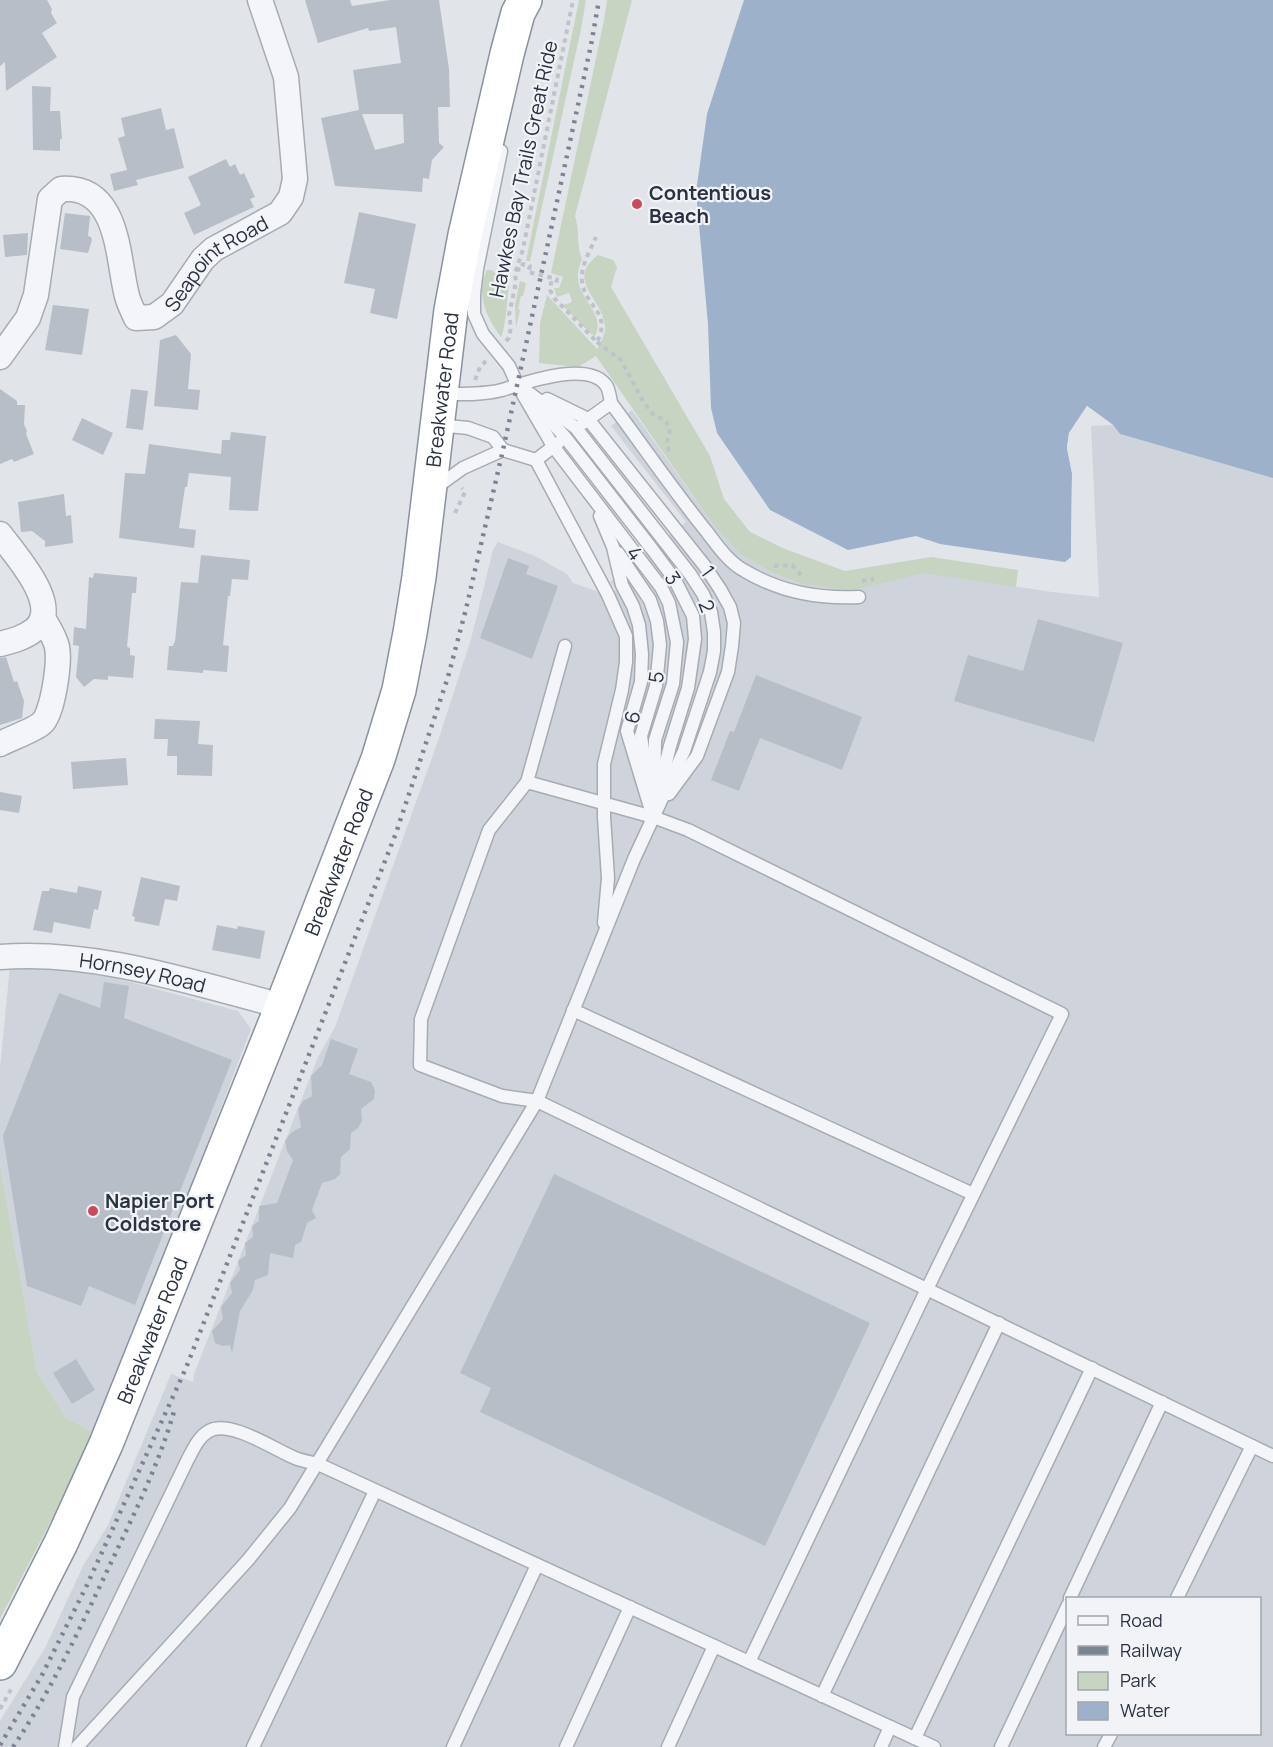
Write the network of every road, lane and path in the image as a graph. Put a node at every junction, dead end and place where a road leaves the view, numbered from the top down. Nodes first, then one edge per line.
1 (260, 0) edge
2 (573, 0) edge
3 (522, 3) edge
4 (517, 69) dead end
5 (504, 135) dead end
6 (596, 237) dead end
7 (516, 269) junction
8 (597, 342) junction
9 (505, 343) dead end
10 (0, 357) edge
11 (487, 361) dead end
12 (476, 375) dead end
13 (517, 384) junction
14 (611, 402) junction
15 (438, 409) junction
16 (588, 419) junction
17 (576, 428) junction
18 (566, 437) junction
19 (553, 447) junction
20 (503, 450) junction
21 (669, 454) dead end
22 (536, 460) junction
23 (429, 493) junction
24 (593, 499) junction
25 (0, 534) edge
26 (613, 547) junction
27 (773, 566) dead end
28 (806, 579) dead end
29 (874, 579) dead end
30 (855, 584) dead end
31 (860, 597) dead end
32 (44, 618) junction
33 (0, 644) edge
34 (565, 646) dead end
35 (0, 744) edge
36 (527, 782) junction
37 (603, 803) junction
38 (653, 817) junction
39 (602, 939) junction
40 (0, 957) edge
41 (282, 1006) junction
42 (573, 1010) junction
43 (537, 1101) junction
44 (974, 1194) junction
45 (927, 1289) junction
46 (999, 1323) junction
47 (1092, 1368) junction
48 (1162, 1402) junction
49 (1252, 1446) junction
50 (1273, 1456) edge
51 (318, 1464) junction
52 (375, 1491) junction
53 (537, 1565) junction
54 (1071, 1597) edge
55 (1178, 1597) edge
56 (630, 1607) junction
57 (1066, 1609) edge
58 (714, 1646) junction
59 (749, 1662) junction
60 (0, 1663) edge
61 (822, 1696) junction
62 (890, 1727) junction
63 (915, 1738) junction
64 (65, 1747) edge
65 (77, 1747) edge
66 (253, 1747) edge
67 (453, 1747) edge
68 (566, 1747) edge
69 (668, 1747) edge
70 (881, 1747) edge
71 (934, 1747) edge
72 (1001, 1747) edge

1 - 10 street, Seapoint Road
2 - 7 path, Hawkes Bay Trails Great Ride
3 - 4 lane
3 - 15 highway, Breakwater Road
5 - 13 lane
6 - 8 path
7 - 8 path
7 - 9 path, Hawkes Bay Trails Great Ride
8 - 21 path
11 - 12 path
13 - 14 lane
13 - 15 lane
13 - 16 lane, 1
13 - 17 lane, 2
13 - 18 lane, 3
13 - 19 lane, 4
14 - 16 lane
14 - 31 lane
15 - 20 lane
15 - 23 highway, Breakwater Road
16 - 17 lane
16 - 38 lane, 1
17 - 18 lane
17 - 38 lane, 2
18 - 19 lane
18 - 38 lane, 3
19 - 22 lane
19 - 24 lane, 4
20 - 22 lane
20 - 23 lane
22 - 37 lane
23 - 41 highway, Breakwater Road
24 - 26 lane
24 - 38 lane, 4
25 - 32 street
26 - 38 lane, 6
26 - 38 lane, 5
27 - 28 path
29 - 30 path
32 - 33 street
32 - 35 street
34 - 36 lane
36 - 37 lane
36 - 43 lane
37 - 38 lane
37 - 39 lane
38 - 39 lane
38 - 44 lane
39 - 42 lane
40 - 41 street, Hornsey Road
41 - 60 highway, Breakwater Road
42 - 43 lane
42 - 44 lane
43 - 45 lane
43 - 51 lane
44 - 45 lane
45 - 46 lane
45 - 59 lane
46 - 47 lane
46 - 61 lane
47 - 48 lane
47 - 63 lane
48 - 49 lane
48 - 54 lane
49 - 50 lane
49 - 55 lane
51 - 52 lane
51 - 64 lane
51 - 65 lane
52 - 53 lane
52 - 66 lane
53 - 56 lane
53 - 67 lane
56 - 58 lane
56 - 68 lane
57 - 72 lane
58 - 59 lane
58 - 69 lane
59 - 61 lane
61 - 62 lane
62 - 63 lane
62 - 70 lane
63 - 71 lane

